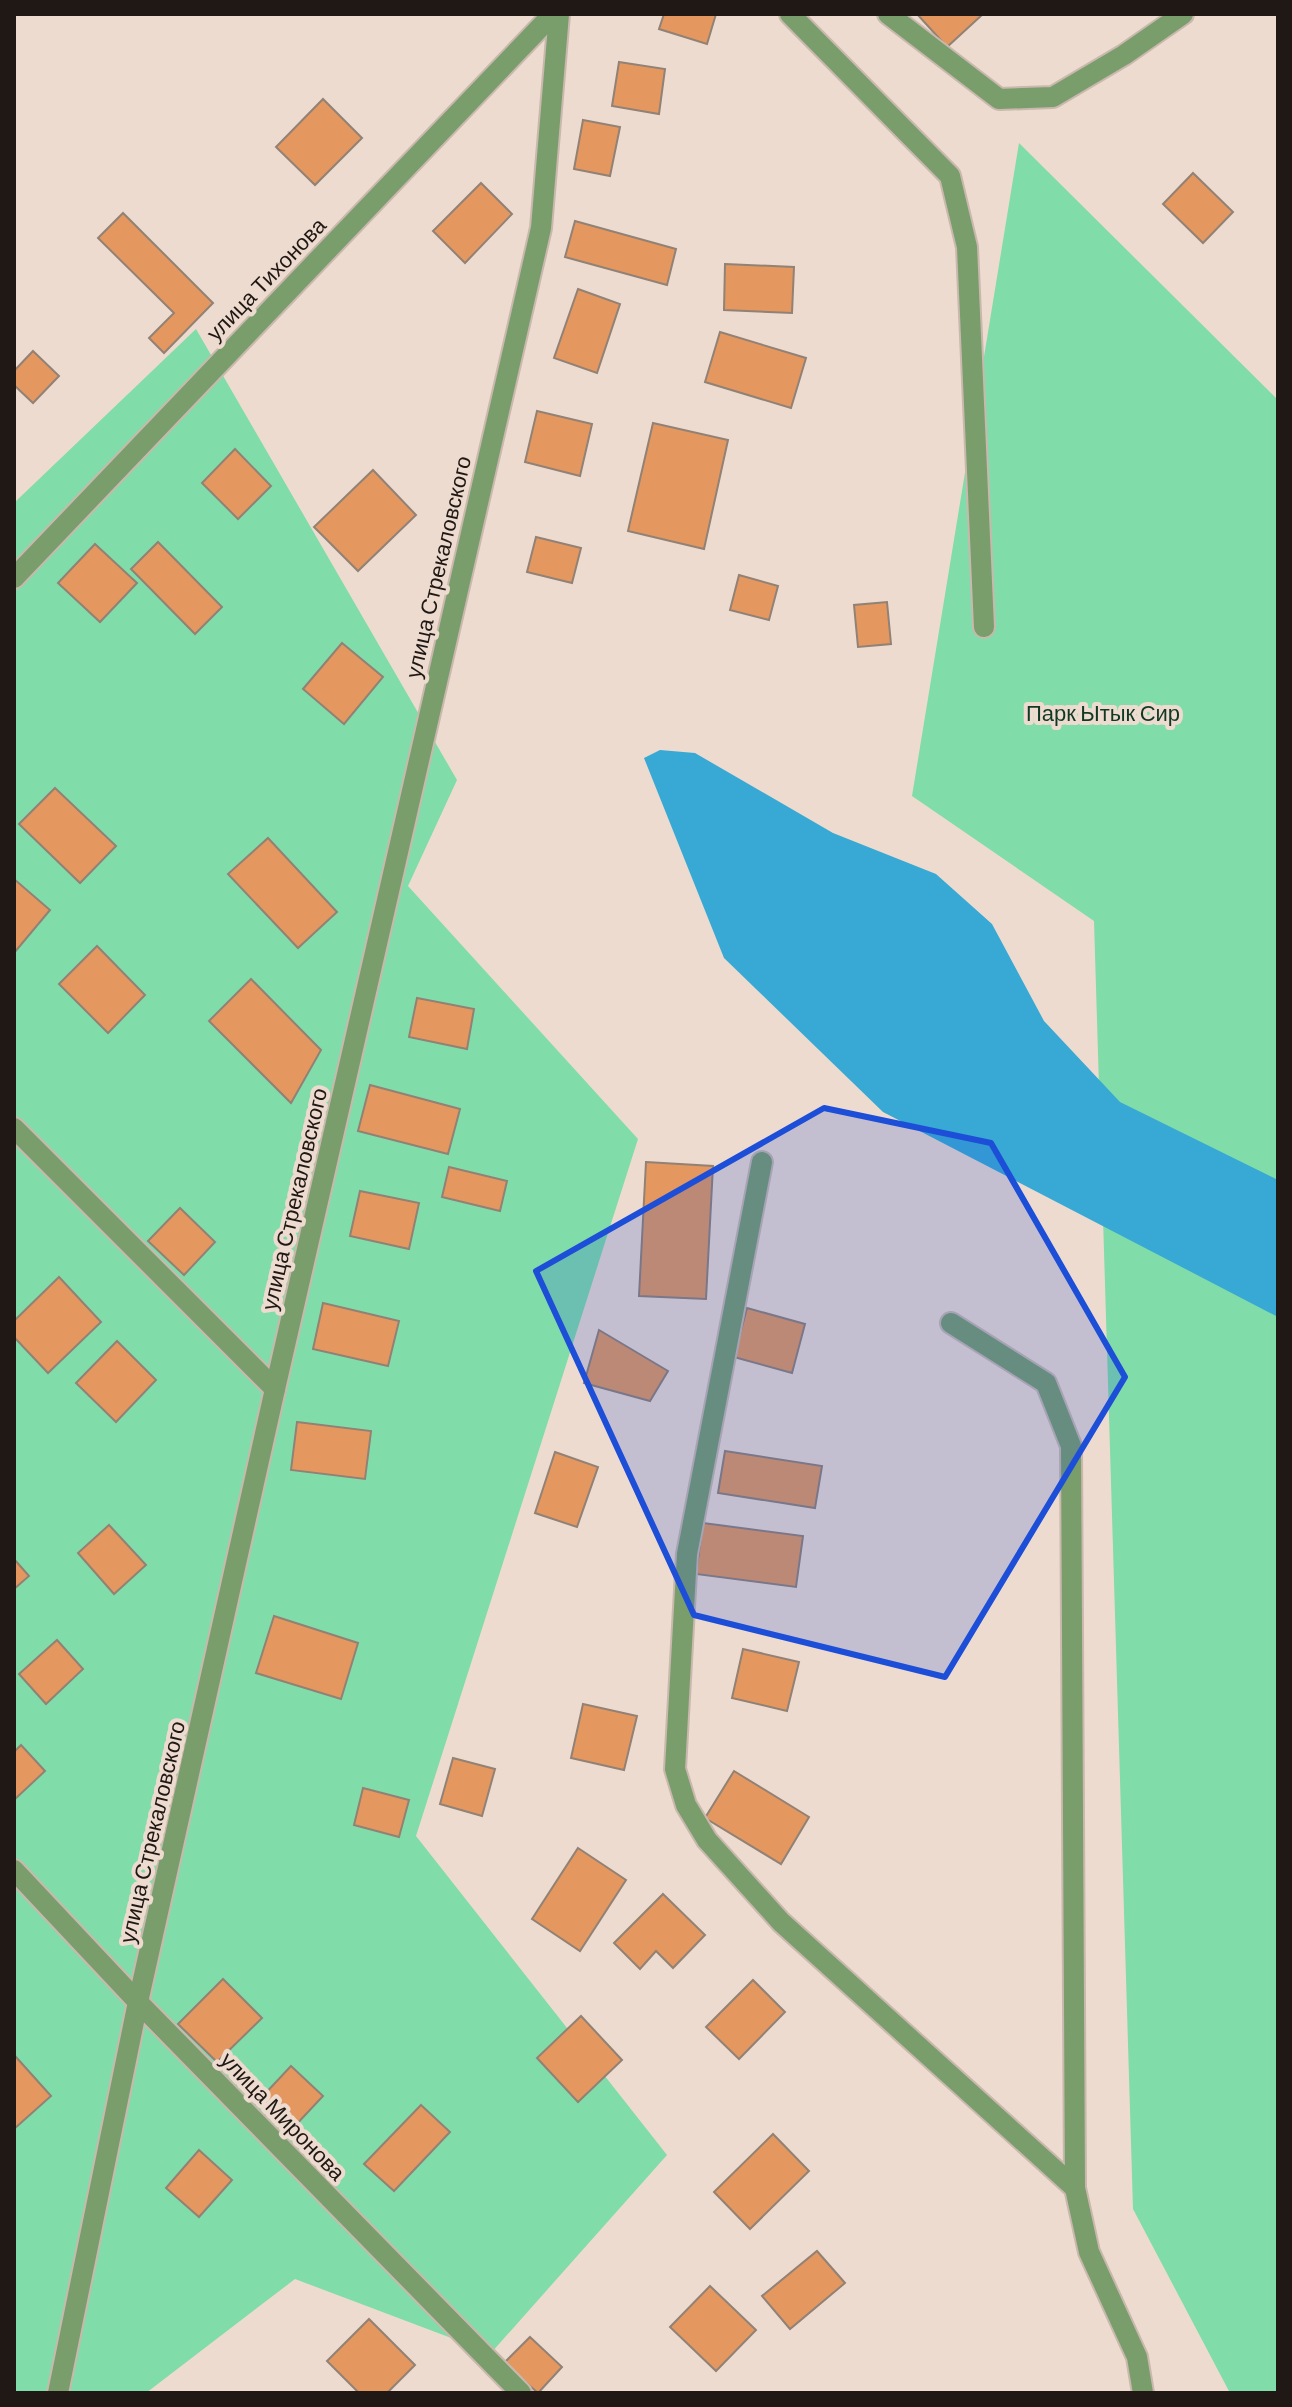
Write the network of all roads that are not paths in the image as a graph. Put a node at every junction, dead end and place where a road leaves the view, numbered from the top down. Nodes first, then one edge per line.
1 (556, 14) edge
2 (790, 14) edge
3 (888, 14) edge
4 (1183, 14) edge
5 (14, 578) edge
6 (984, 627) dead end
7 (14, 1128) edge
8 (762, 1162) dead end
9 (951, 1323) dead end
10 (275, 1389) junction
11 (14, 1870) edge
12 (138, 2002) junction
13 (1075, 2188) junction
14 (58, 2393) edge
15 (521, 2393) edge
16 (1143, 2393) edge

1 - 5 street, улица Тихонова
1 - 10 street, улица Стрекаловского
2 - 6 street
3 - 4 street
7 - 10 street
8 - 13 street
9 - 13 street
10 - 12 street, улица Стрекаловского
11 - 12 street, улица Миронова
12 - 14 street, улица Стрекаловского
12 - 15 street, улица Миронова
13 - 16 street

